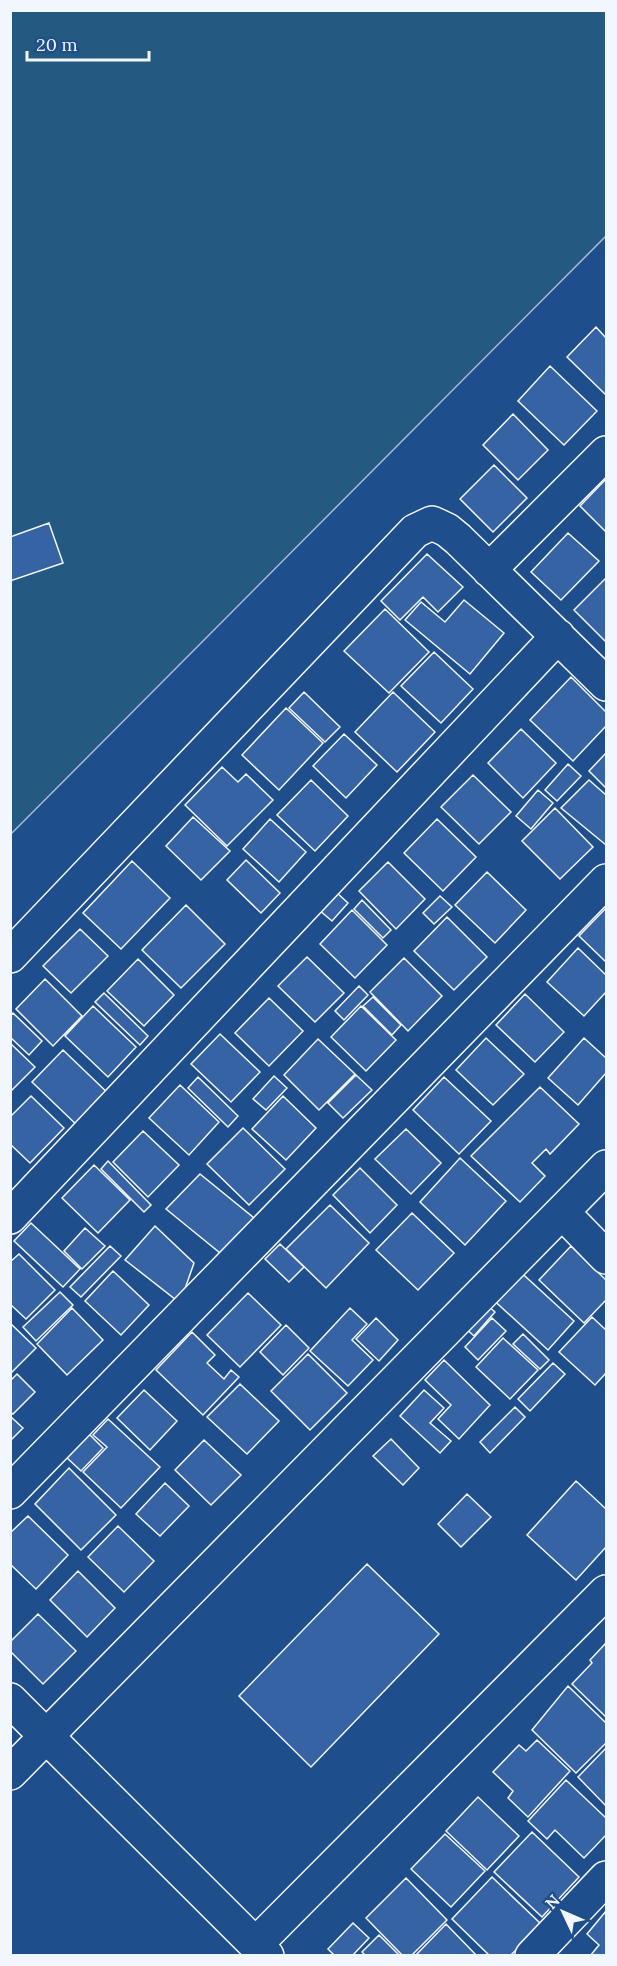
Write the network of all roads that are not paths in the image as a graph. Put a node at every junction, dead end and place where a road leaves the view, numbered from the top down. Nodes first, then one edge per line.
1 (606, 453) edge
2 (489, 570) junction
3 (558, 636) junction
4 (606, 684) edge
5 (606, 881) edge
6 (10, 956) edge
7 (606, 1167) edge
8 (563, 1212) junction
9 (10, 1217) edge
10 (606, 1257) edge
11 (10, 1492) edge
12 (606, 1592) edge
13 (10, 1700) edge
14 (46, 1735) junction
15 (10, 1773) edge
16 (606, 1878) edge
17 (262, 1950) edge
18 (532, 1956) edge

1 - 2 street
2 - 3 street
2 - 6 street
3 - 4 street
3 - 9 street
5 - 11 street
7 - 8 street
8 - 10 street
8 - 14 street
12 - 17 street
13 - 14 street
14 - 15 street
14 - 17 street
16 - 18 street

